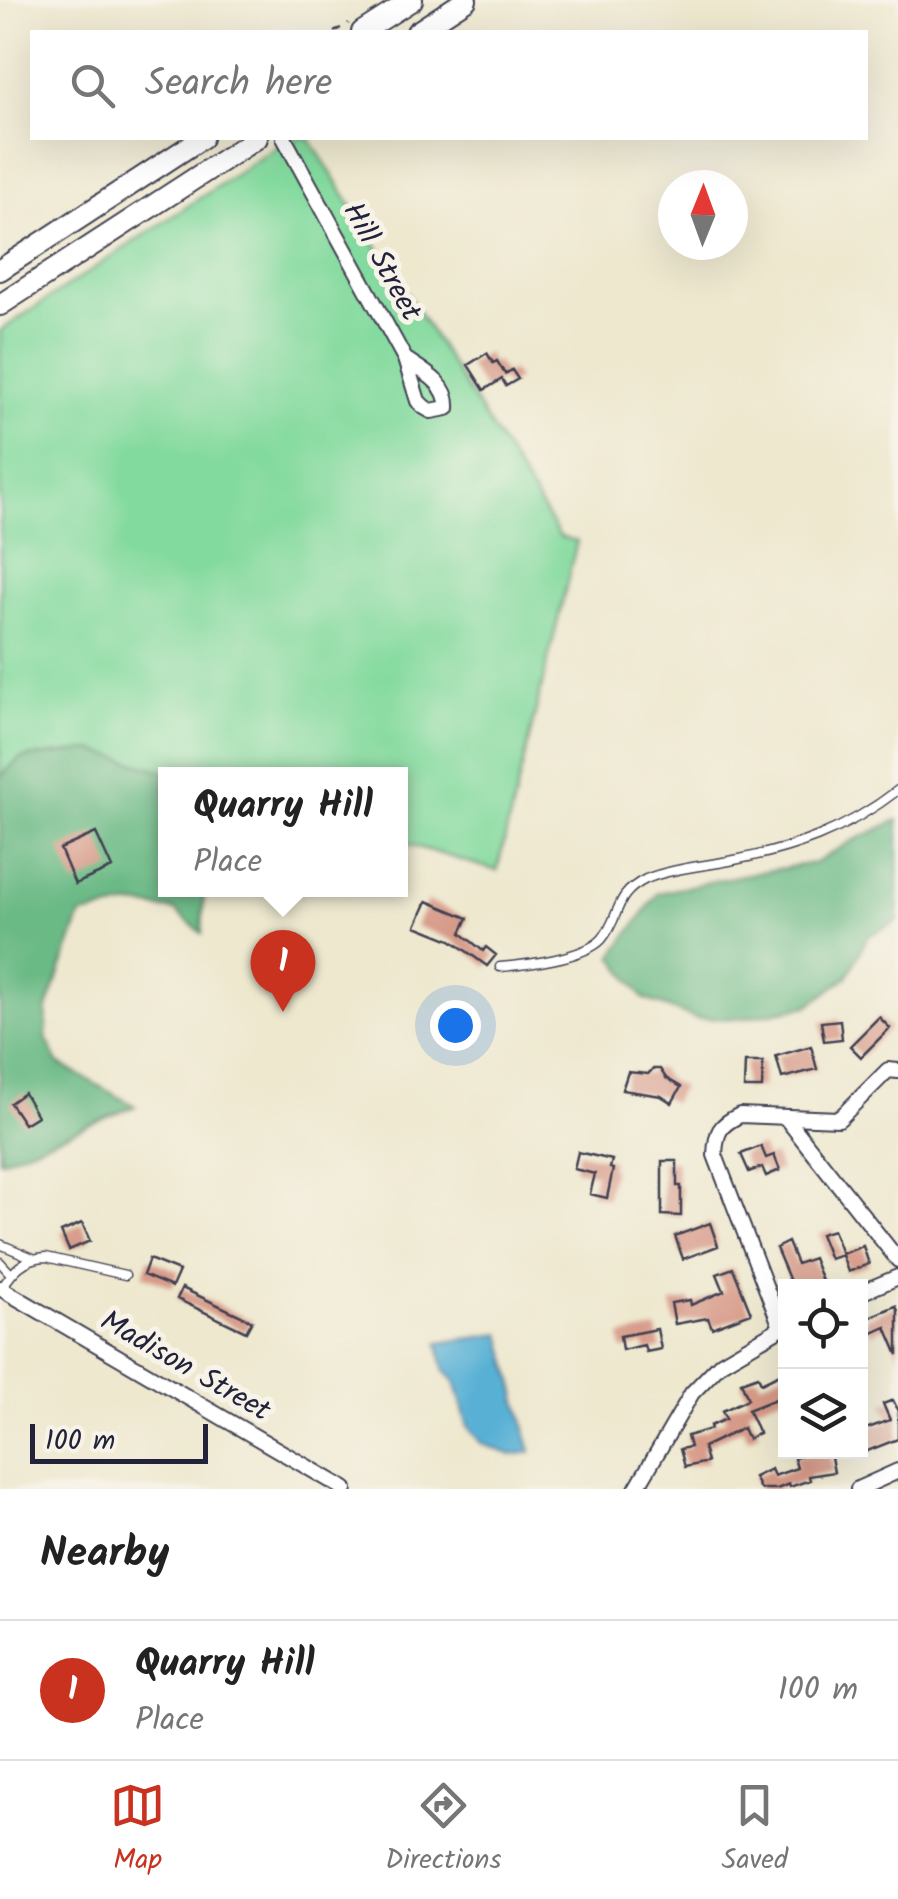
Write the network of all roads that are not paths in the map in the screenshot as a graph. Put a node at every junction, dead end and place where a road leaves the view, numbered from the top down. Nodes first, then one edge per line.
1 (412, 0) edge
2 (466, 0) edge
3 (365, 30) edge
4 (420, 30) edge
5 (199, 140) edge
6 (253, 140) edge
7 (285, 140) edge
8 (0, 270) edge
9 (0, 306) edge
10 (405, 359) dead end
11 (898, 790) edge
12 (500, 967) dead end
13 (898, 1070) edge
14 (786, 1118) junction
15 (0, 1244) edge
16 (33, 1258) junction
17 (898, 1260) edge
18 (0, 1262) edge
19 (11, 1274) junction
20 (124, 1275) dead end
21 (898, 1277) edge
22 (0, 1288) edge
23 (868, 1290) edge
24 (778, 1314) edge
25 (778, 1329) edge
26 (898, 1470) edge
27 (344, 1489) edge
28 (636, 1489) edge
29 (858, 1489) edge

1 - 3 main road
2 - 4 main road
5 - 8 main road
6 - 9 main road
7 - 10 street, Hill Street
11 - 12 lane
13 - 14 street
14 - 17 street
14 - 24 street
15 - 16 lane
16 - 19 lane
16 - 20 lane
18 - 19 lane
19 - 22 lane
21 - 23 street
22 - 27 street, Madison Street
25 - 28 street
26 - 29 street

